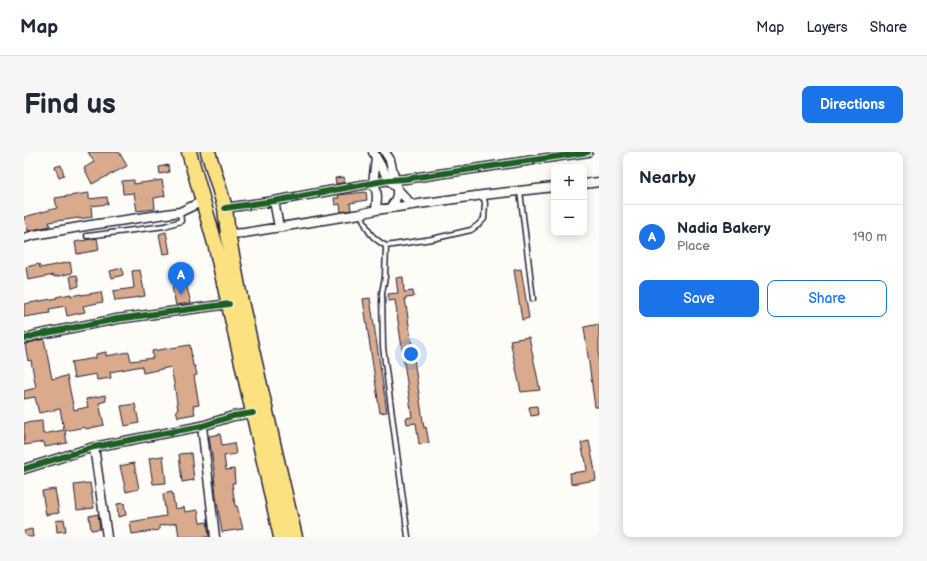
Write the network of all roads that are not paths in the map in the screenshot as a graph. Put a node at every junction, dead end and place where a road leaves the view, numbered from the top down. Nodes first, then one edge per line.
1 (189, 152) edge
2 (208, 152) edge
3 (385, 152) edge
4 (588, 152) edge
5 (375, 155) edge
6 (390, 160) junction
7 (405, 179) junction
8 (392, 180) junction
9 (599, 182) edge
10 (373, 184) junction
11 (587, 184) edge
12 (551, 187) edge
13 (397, 189) junction
14 (520, 191) junction
15 (484, 196) junction
16 (203, 201) junction
17 (274, 201) junction
18 (412, 205) junction
19 (225, 208) junction
20 (390, 208) junction
21 (376, 210) junction
22 (180, 212) junction
23 (360, 214) junction
24 (280, 227) junction
25 (228, 234) junction
26 (87, 236) dead end
27 (24, 238) edge
28 (386, 246) junction
29 (532, 299) dead end
30 (229, 304) junction
31 (24, 338) edge
32 (253, 413) junction
33 (202, 426) junction
34 (94, 447) junction
35 (24, 469) edge
36 (107, 537) edge
37 (215, 537) edge
38 (281, 537) edge
39 (295, 537) edge
40 (408, 537) edge

1 - 16 highway
2 - 19 highway
3 - 6 street
4 - 7 street
5 - 8 street
5 - 10 street
6 - 7 street
6 - 8 street
7 - 8 street
8 - 10 street
8 - 13 street
9 - 11 street
10 - 17 street
10 - 21 street
12 - 14 street
13 - 18 street
13 - 20 street
14 - 15 street
14 - 29 lane
15 - 18 street
15 - 28 lane
16 - 22 street
16 - 30 highway
17 - 19 street
17 - 24 street
18 - 20 street
19 - 25 highway
20 - 21 street
21 - 23 street
22 - 26 lane
22 - 27 street
23 - 24 street
23 - 28 lane
24 - 25 street
25 - 39 highway
28 - 40 lane
30 - 31 street
30 - 32 highway
32 - 33 street
32 - 38 highway
33 - 34 street
33 - 37 street
34 - 35 street
34 - 36 street

